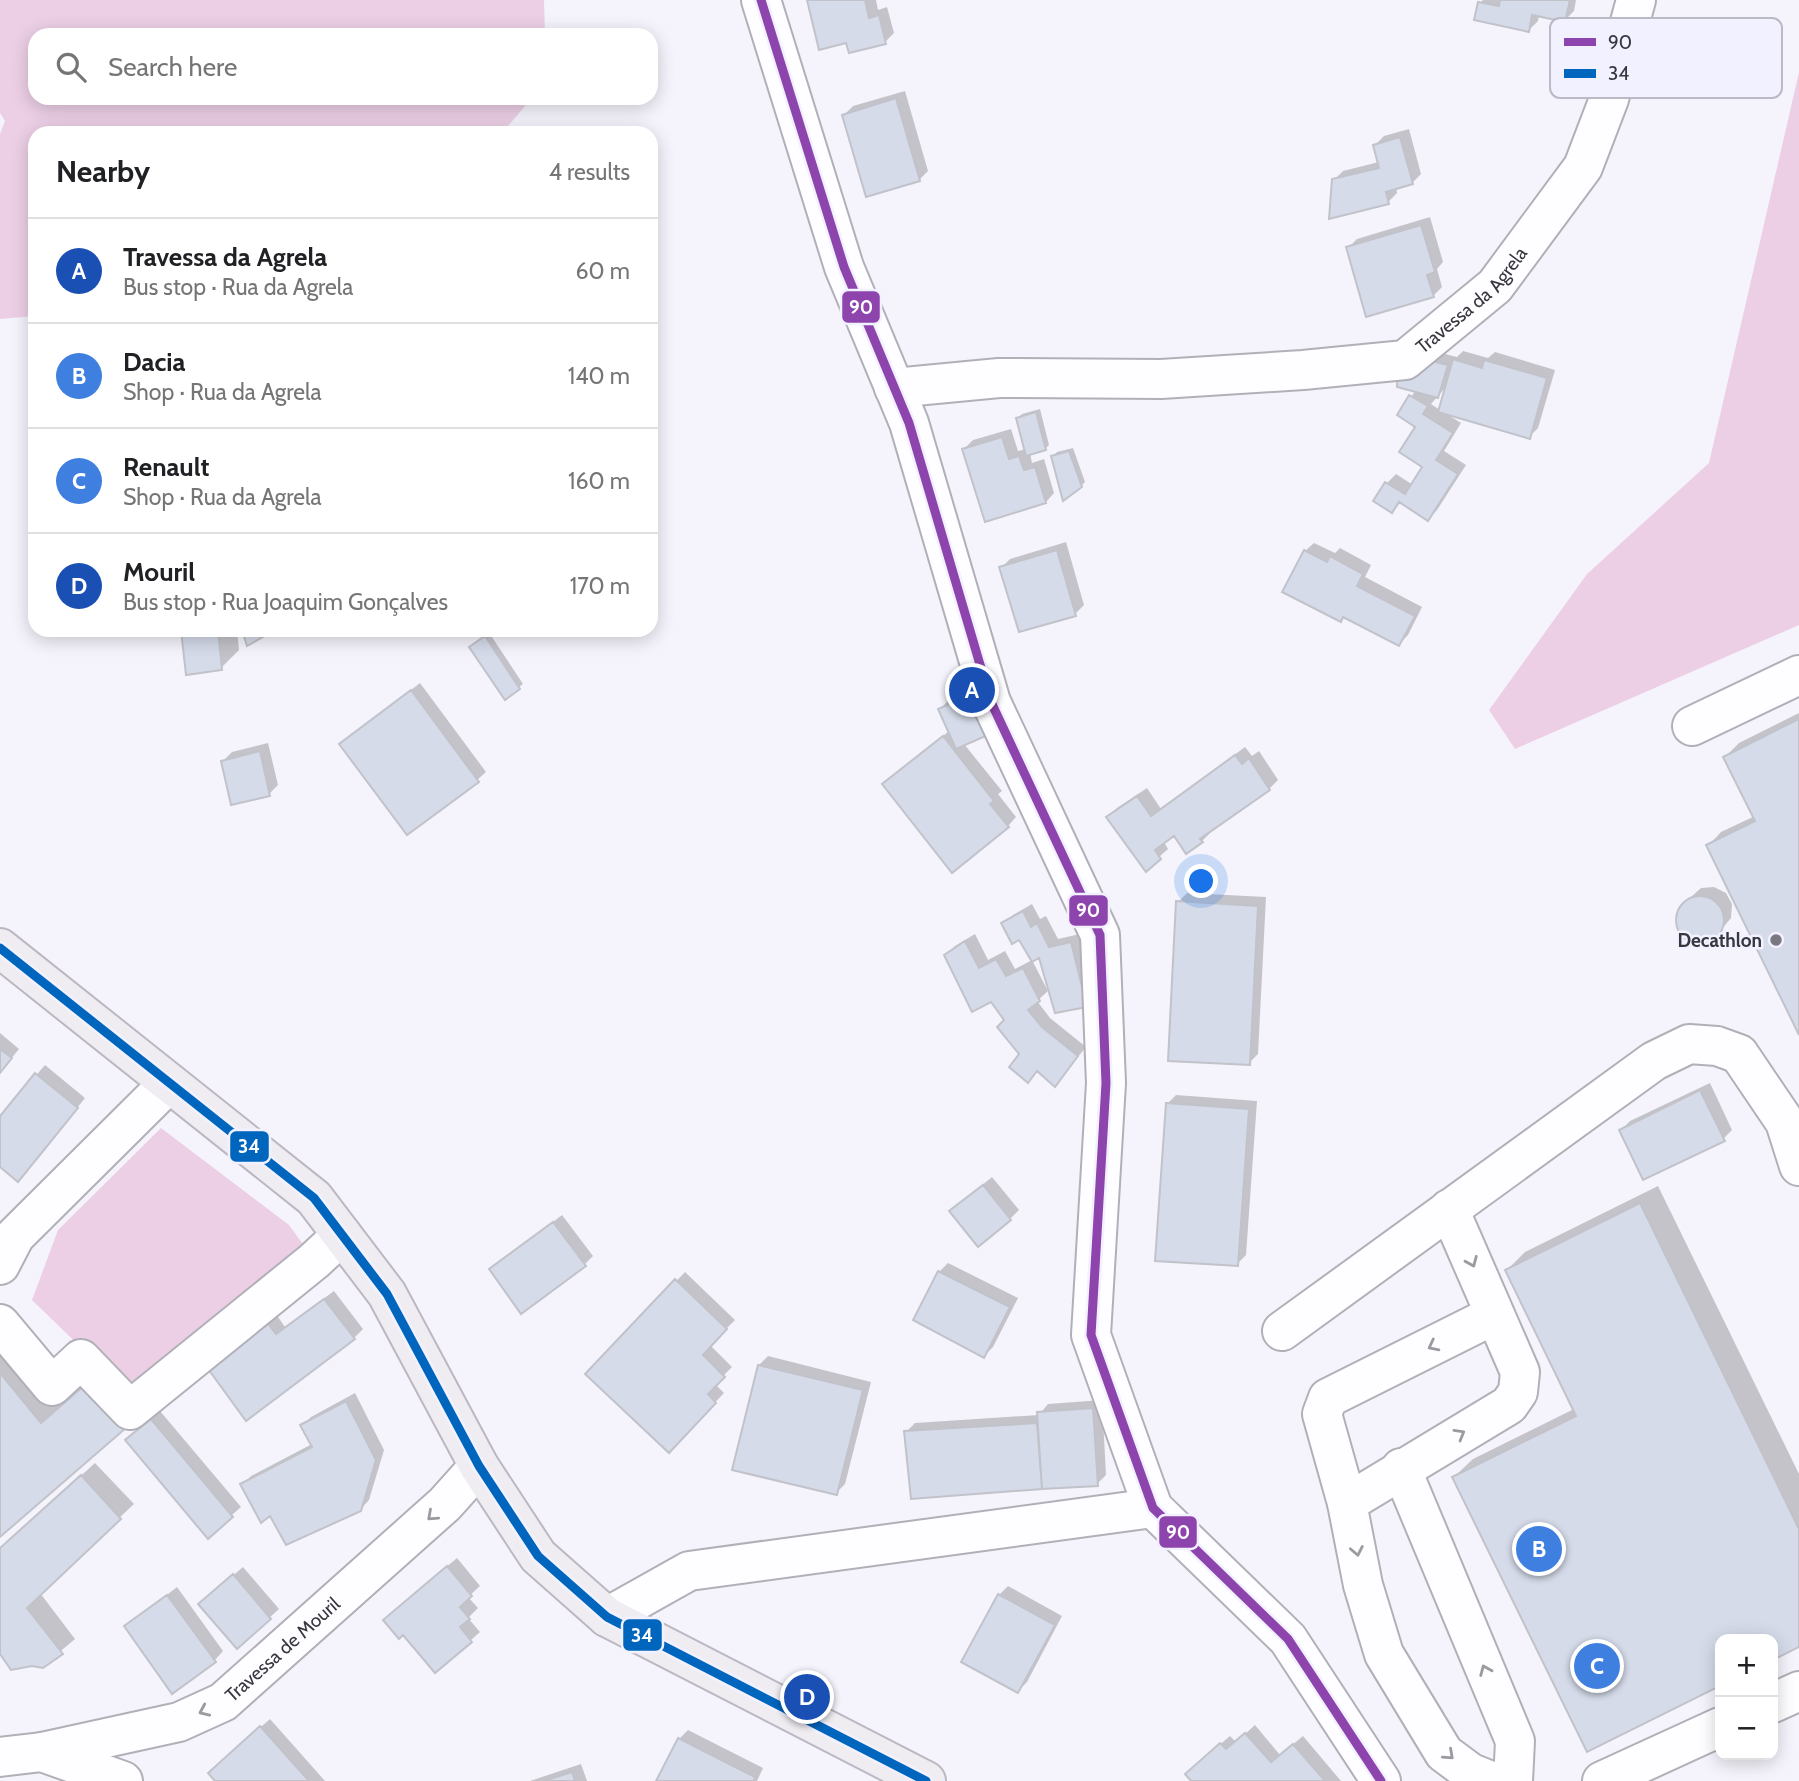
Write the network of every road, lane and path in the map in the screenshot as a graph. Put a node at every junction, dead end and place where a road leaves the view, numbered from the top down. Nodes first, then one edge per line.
1 (761, 0) edge
2 (1636, 0) edge
3 (1631, 18) edge
4 (1609, 98) edge
5 (894, 388) junction
6 (1799, 676) edge
7 (1692, 726) dead end
8 (0, 948) edge
9 (169, 1083) junction
10 (1799, 1166) edge
11 (1450, 1209) junction
12 (342, 1235) junction
13 (0, 1265) edge
14 (1494, 1315) junction
15 (0, 1324) edge
16 (1282, 1331) dead end
17 (479, 1466) junction
18 (1401, 1468) junction
19 (1348, 1503) junction
20 (1153, 1508) junction
21 (607, 1617) junction
22 (1799, 1691) edge
23 (1778, 1701) edge
24 (1715, 1729) edge
25 (42, 1752) junction
26 (0, 1757) edge
27 (124, 1781) edge
28 (926, 1781) edge
29 (1381, 1781) edge
30 (1491, 1781) edge
31 (1513, 1781) edge
32 (1602, 1781) edge

1 - 5 street
2 - 3 street, Travessa da Agrela
4 - 5 street, Travessa da Agrela
5 - 20 street
6 - 7 street
8 - 9 main road
9 - 12 main road
9 - 13 street
10 - 11 street
11 -> 14 street
11 - 16 street
12 - 15 street
12 - 17 main road
18 -> 14 street
14 -> 19 street
17 - 21 main road
17 -> 25 street, Travessa de Mouril
18 - 19 street
31 -> 18 street
19 -> 30 street
20 - 21 street
20 - 29 street
21 - 28 main road
22 - 23 street
24 - 32 street
25 - 26 street, Travessa de Mouril
25 - 27 street

